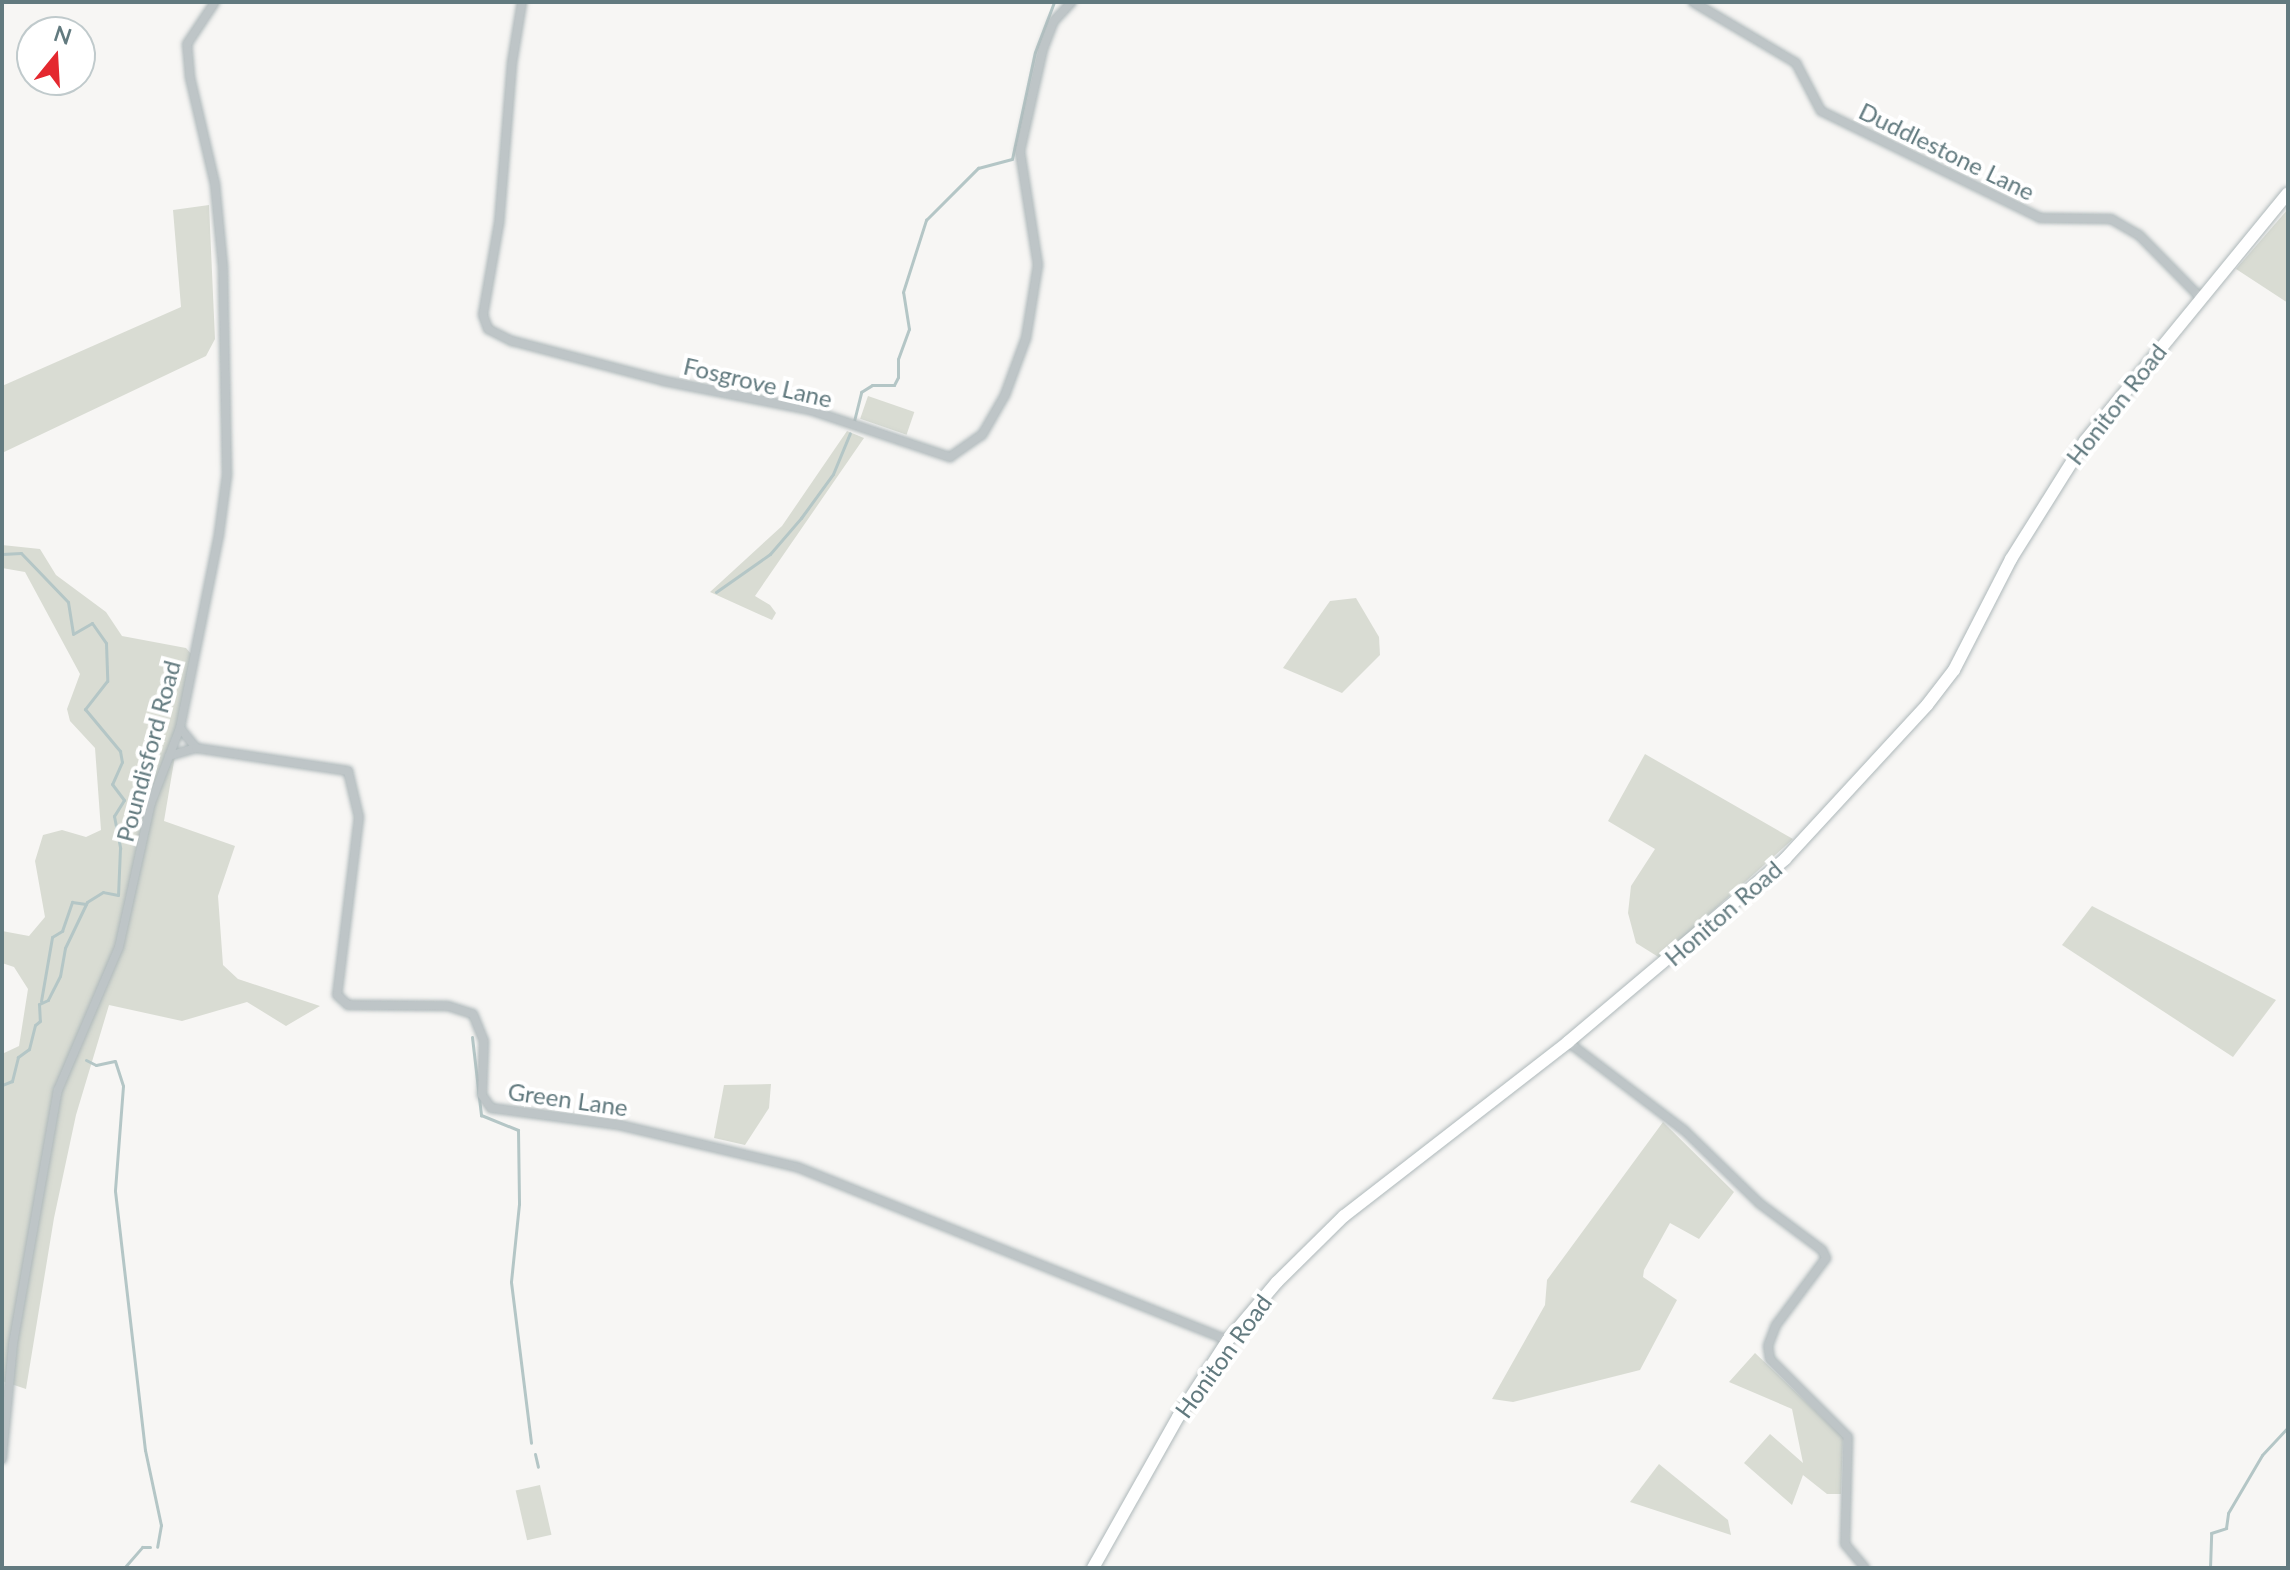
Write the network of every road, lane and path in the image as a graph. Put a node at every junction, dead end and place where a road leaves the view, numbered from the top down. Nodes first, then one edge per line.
1 (215, 2) edge
2 (522, 2) edge
3 (1072, 2) edge
4 (1693, 2) edge
5 (2288, 193) edge
6 (2201, 298) junction
7 (180, 728) junction
8 (196, 748) junction
9 (168, 757) junction
10 (1568, 1042) junction
11 (1228, 1340) junction
12 (2, 1459) edge
13 (1093, 1568) edge
14 (1865, 1568) edge

1 - 7 street, Poundisford Road
2 - 3 street, Fosgrove Lane
4 - 6 street, Duddlestone Lane
5 - 6 main road, Honiton Road
6 - 10 main road, Honiton Road
7 - 8 street
7 - 9 street, Poundisford Road
8 - 9 street
8 - 11 street, Green Lane
9 - 12 street, Poundisford Road
10 - 11 main road, Honiton Road
10 - 14 street
11 - 13 main road, Honiton Road

